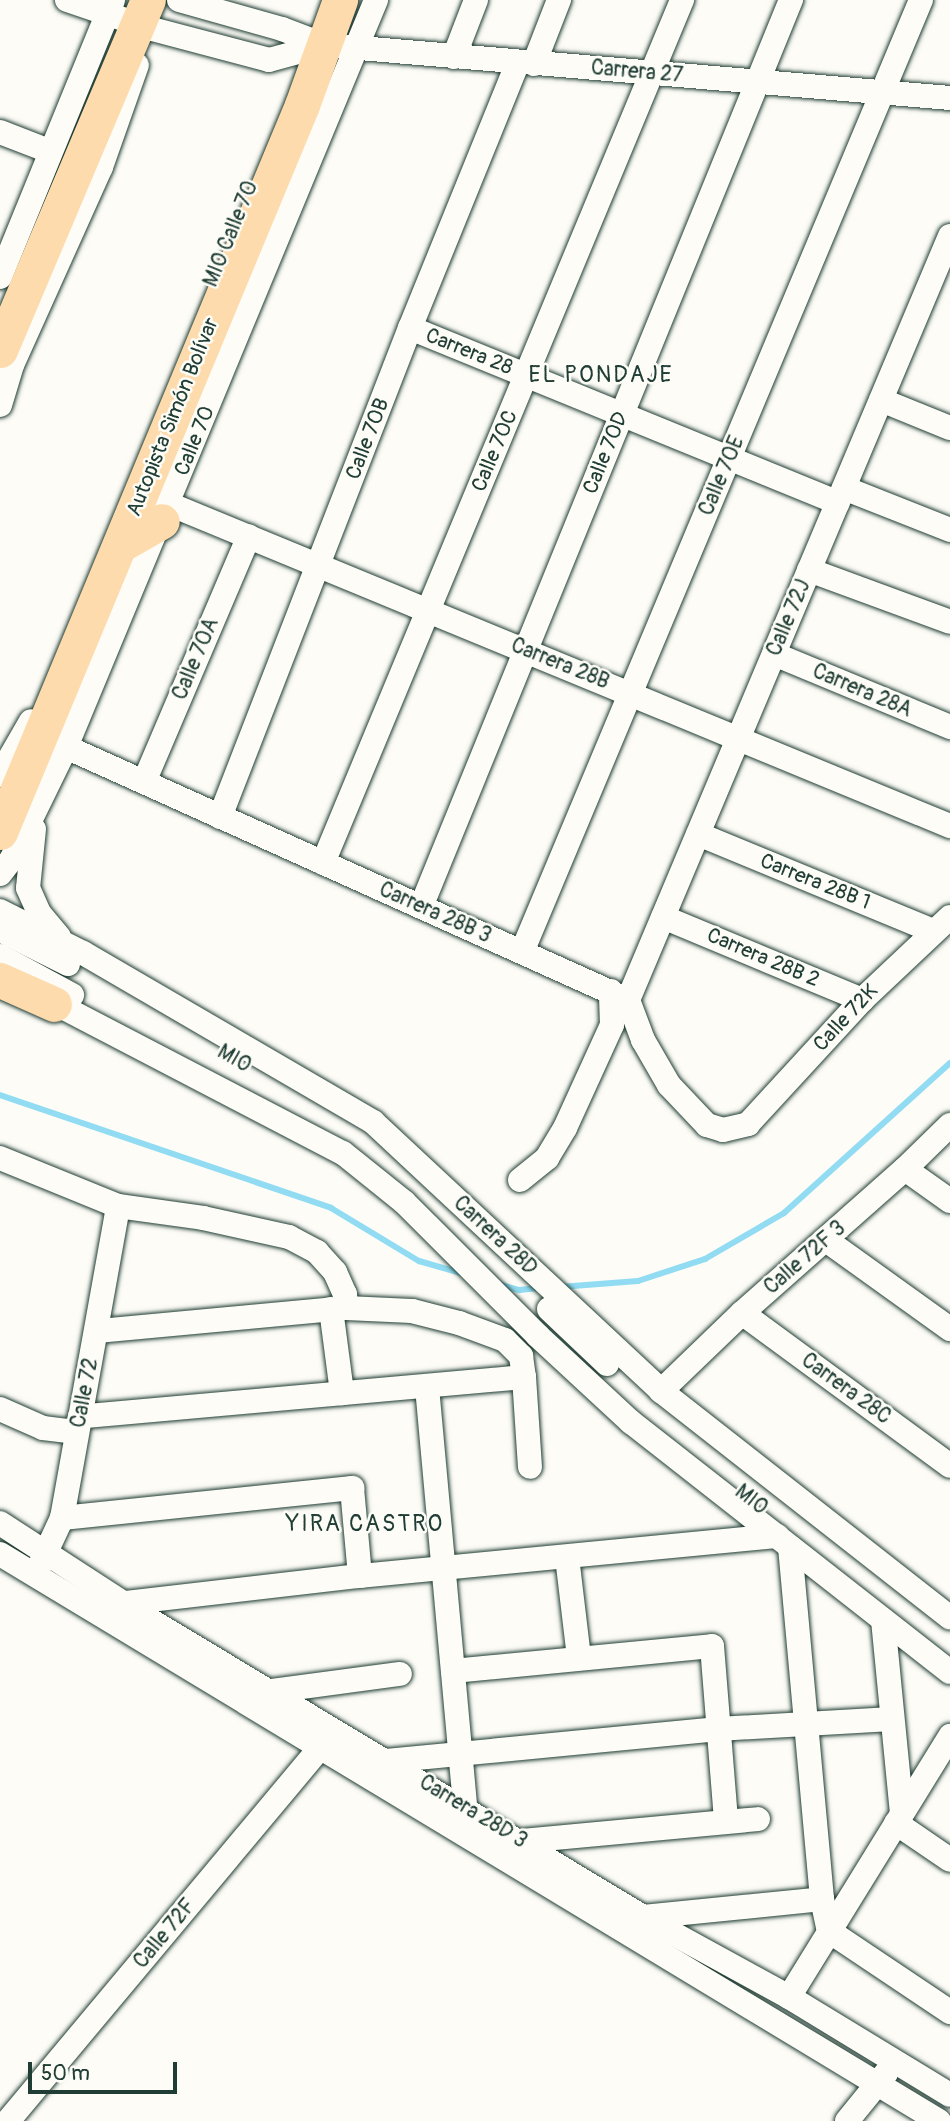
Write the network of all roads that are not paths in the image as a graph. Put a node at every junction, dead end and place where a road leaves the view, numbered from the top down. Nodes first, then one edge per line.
1 (67, 0) edge
2 (164, 0) edge
3 (178, 0) edge
4 (325, 0) edge
5 (340, 0) edge
6 (376, 0) edge
7 (476, 0) edge
8 (559, 0) edge
9 (682, 0) edge
10 (791, 0) edge
11 (921, 0) edge
12 (125, 10) edge
13 (323, 46) junction
14 (454, 57) junction
15 (526, 63) junction
16 (652, 74) junction
17 (757, 82) junction
18 (883, 92) junction
19 (950, 98) edge
20 (0, 132) edge
21 (49, 151) junction
22 (950, 236) edge
23 (0, 277) edge
24 (938, 293) edge
25 (410, 328) junction
26 (0, 350) edge
27 (526, 375) junction
28 (881, 400) junction
29 (0, 405) edge
30 (622, 413) junction
31 (950, 428) edge
32 (730, 458) junction
33 (841, 495) junction
34 (165, 513) junction
35 (950, 530) edge
36 (249, 537) junction
37 (120, 545) junction
38 (320, 566) junction
39 (809, 570) junction
40 (428, 611) junction
41 (950, 622) edge
42 (525, 650) junction
43 (774, 654) junction
44 (631, 693) junction
45 (950, 727) edge
46 (739, 737) junction
47 (66, 747) junction
48 (0, 775) edge
49 (144, 782) junction
50 (35, 814) junction
51 (220, 817) junction
52 (950, 826) edge
53 (0, 832) edge
54 (698, 834) junction
55 (323, 863) junction
56 (0, 874) edge
57 (421, 907) junction
58 (0, 911) edge
59 (663, 917) junction
60 (942, 924) edge
61 (0, 930) edge
62 (522, 952) junction
63 (83, 953) junction
64 (0, 956) edge
65 (0, 970) edge
66 (0, 979) edge
67 (620, 995) junction
68 (862, 1000) junction
69 (54, 1004) junction
70 (950, 1125) edge
71 (0, 1158) edge
72 (905, 1169) junction
73 (520, 1180) dead end
74 (950, 1201) edge
75 (118, 1206) junction
76 (439, 1208) junction
77 (826, 1240) junction
78 (338, 1308) junction
79 (742, 1313) junction
80 (950, 1329) edge
81 (97, 1331) junction
82 (557, 1337) junction
83 (524, 1377) junction
84 (427, 1387) junction
85 (661, 1391) junction
86 (342, 1394) junction
87 (0, 1409) edge
88 (79, 1425) junction
89 (950, 1466) edge
90 (530, 1467) dead end
91 (62, 1518) junction
92 (0, 1523) edge
93 (783, 1541) junction
94 (48, 1553) junction
95 (0, 1554) edge
96 (568, 1557) junction
97 (443, 1568) junction
98 (34, 1574) junction
99 (360, 1576) junction
100 (132, 1617) junction
101 (950, 1618) edge
102 (883, 1620) junction
103 (950, 1636) edge
104 (950, 1657) edge
105 (579, 1658) junction
106 (453, 1671) junction
107 (950, 1672) edge
108 (400, 1674) dead end
109 (272, 1691) junction
110 (892, 1719) junction
111 (805, 1723) junction
112 (718, 1729) junction
113 (950, 1736) edge
114 (321, 1747) junction
115 (462, 1752) junction
116 (386, 1761) junction
117 (466, 1808) junction
118 (899, 1818) junction
119 (758, 1819) dead end
120 (726, 1821) junction
121 (522, 1841) junction
122 (950, 1860) edge
123 (822, 1899) junction
124 (643, 1916) junction
125 (830, 1931) junction
126 (789, 1997) junction
127 (950, 2012) edge
128 (894, 2061) junction
129 (877, 2084) junction
130 (950, 2095) edge
131 (8, 2121) edge
132 (847, 2121) edge
133 (939, 2121) edge

1 - 12 street, Carrera 27
2 - 12 street
3 - 13 street, Carrera 27
4 - 13 street, MIO Calle 70
5 - 13 highway, Autopista Simón Bolívar
6 - 13 street, Calle 70
7 - 14 street
8 - 15 street, Calle 70B
9 - 16 street, Calle 70C
10 - 17 street, Calle 70D
11 - 18 street, Calle 70E
12 - 13 street, Carrera 27
12 - 21 street
12 - 26 highway
12 - 29 street
13 - 14 street, Carrera 27
13 - 34 street, Calle 70
13 - 37 highway, Autopista Simón Bolívar
13 - 48 street, MIO Calle 70
14 - 15 street, Carrera 27
15 - 16 street, Carrera 27
15 - 25 street, Calle 70B
16 - 17 street, Carrera 27
16 - 27 street, Calle 70C
17 - 18 street, Carrera 27
17 - 30 street, Calle 70D
18 - 19 street, Carrera 27
18 - 32 street, Calle 70E
20 - 21 street
21 - 23 street
22 - 24 street, Calle 72J
24 - 28 street, Calle 72J
25 - 27 street, Carrera 28
25 - 38 street, Calle 70B
27 - 30 street, Carrera 28
27 - 40 street, Calle 70C
28 - 31 street
28 - 33 street, Calle 72J
30 - 32 street, Carrera 28
30 - 42 street, Calle 70D
32 - 33 street, Carrera 28
32 - 44 street, Calle 70E
33 - 35 street, Carrera 28
33 - 39 street, Calle 72J
34 - 36 street, Carrera 28B
34 - 37 highway
34 - 47 street, Calle 70
36 - 38 street, Carrera 28B
36 - 49 street, Calle 70A
37 - 53 highway, Autopista Simón Bolívar
38 - 40 street, Carrera 28B
38 - 51 street, Calle 70B
39 - 41 street
39 - 43 street, Calle 72J
40 - 42 street, Carrera 28B
40 - 55 street, Calle 70C
42 - 44 street, Carrera 28B
42 - 57 street, Calle 70D
43 - 45 street, Carrera 28A
43 - 46 street, Calle 72J
44 - 46 street, Carrera 28B
44 - 62 street, Calle 70E
46 - 52 street, Carrera 28B
46 - 54 street, Calle 72J
47 - 49 street, Carrera 28B 3
47 - 50 street, Calle 70
49 - 51 street, Carrera 28B 3
50 - 56 street, Calle 70
50 - 63 street
51 - 55 street, Carrera 28B 3
54 - 59 street, Calle 72J
54 - 60 street, Carrera 28B 1
55 - 57 street, Carrera 28B 3
57 - 62 street, Carrera 28B 3
58 - 63 street, Carrera 28D
59 - 67 street, Calle 72J
59 - 68 street, Carrera 28B 2
60 - 68 street, Calle 72K
61 - 76 street, MIO
62 - 67 street, Carrera 28B 3
63 - 76 street, Carrera 28D
64 - 76 street, MIO
65 - 69 street, Carrera 28D
66 - 69 highway
67 - 68 street, Calle 72K
67 - 73 street
69 - 76 street, Carrera 28D
70 - 72 street, Calle 72F 3
71 - 75 street
72 - 74 street
72 - 77 street, Calle 72F 3
75 - 78 street
75 - 81 street, Calle 72
76 - 82 street, Carrera 28D
76 - 82 street
76 - 85 street, Carrera 28D
77 - 79 street, Calle 72F 3
77 - 80 street
78 - 81 street
78 - 83 street
78 - 86 street
79 - 85 street, Calle 72F 3
79 - 89 street, Carrera 28C
81 - 88 street, Calle 72
82 - 93 street, Carrera 28D
82 - 103 street, MIO
82 - 104 street, MIO
83 - 84 street
83 - 90 street
84 - 86 street
84 - 97 street
85 - 101 street, Carrera 28D
86 - 88 street
87 - 88 street
88 - 91 street, Calle 72
91 - 94 street, Calle 72
91 - 99 street
92 - 94 street, Carrera 28D 3
93 - 96 street
93 - 102 street, Carrera 28D
93 - 111 street
94 - 98 street, Calle 72
94 - 100 street, Carrera 28D 3
95 - 98 street, Carrera 28D 3
96 - 97 street
96 - 105 street
97 - 99 street
97 - 106 street
98 - 100 street, Carrera 28D 3
99 - 100 street
100 - 109 street, Carrera 28D 3
100 - 114 street, Carrera 28D 3
102 - 107 street, Carrera 28D
102 - 110 street
105 - 106 street
105 - 112 street
106 - 115 street
108 - 109 street
109 - 116 street, Carrera 28D 3
110 - 111 street
110 - 118 street
111 - 112 street
111 - 123 street
112 - 115 street
112 - 120 street
113 - 118 street
114 - 129 street, Carrera 28D 3
114 - 131 street, Calle 72F
115 - 116 street
115 - 117 street
116 - 117 street, Carrera 28D 3
117 - 121 street, Carrera 28D 3
118 - 122 street
118 - 125 street
119 - 120 street
120 - 121 street
121 - 124 street, Carrera 28D 3
123 - 124 street
123 - 125 street
124 - 126 street, Carrera 28D 3
125 - 126 street
125 - 127 street
126 - 128 street, Carrera 28D 3
128 - 129 street
128 - 130 street, Carrera 28D 3
129 - 132 street
129 - 133 street, Carrera 28D 3

